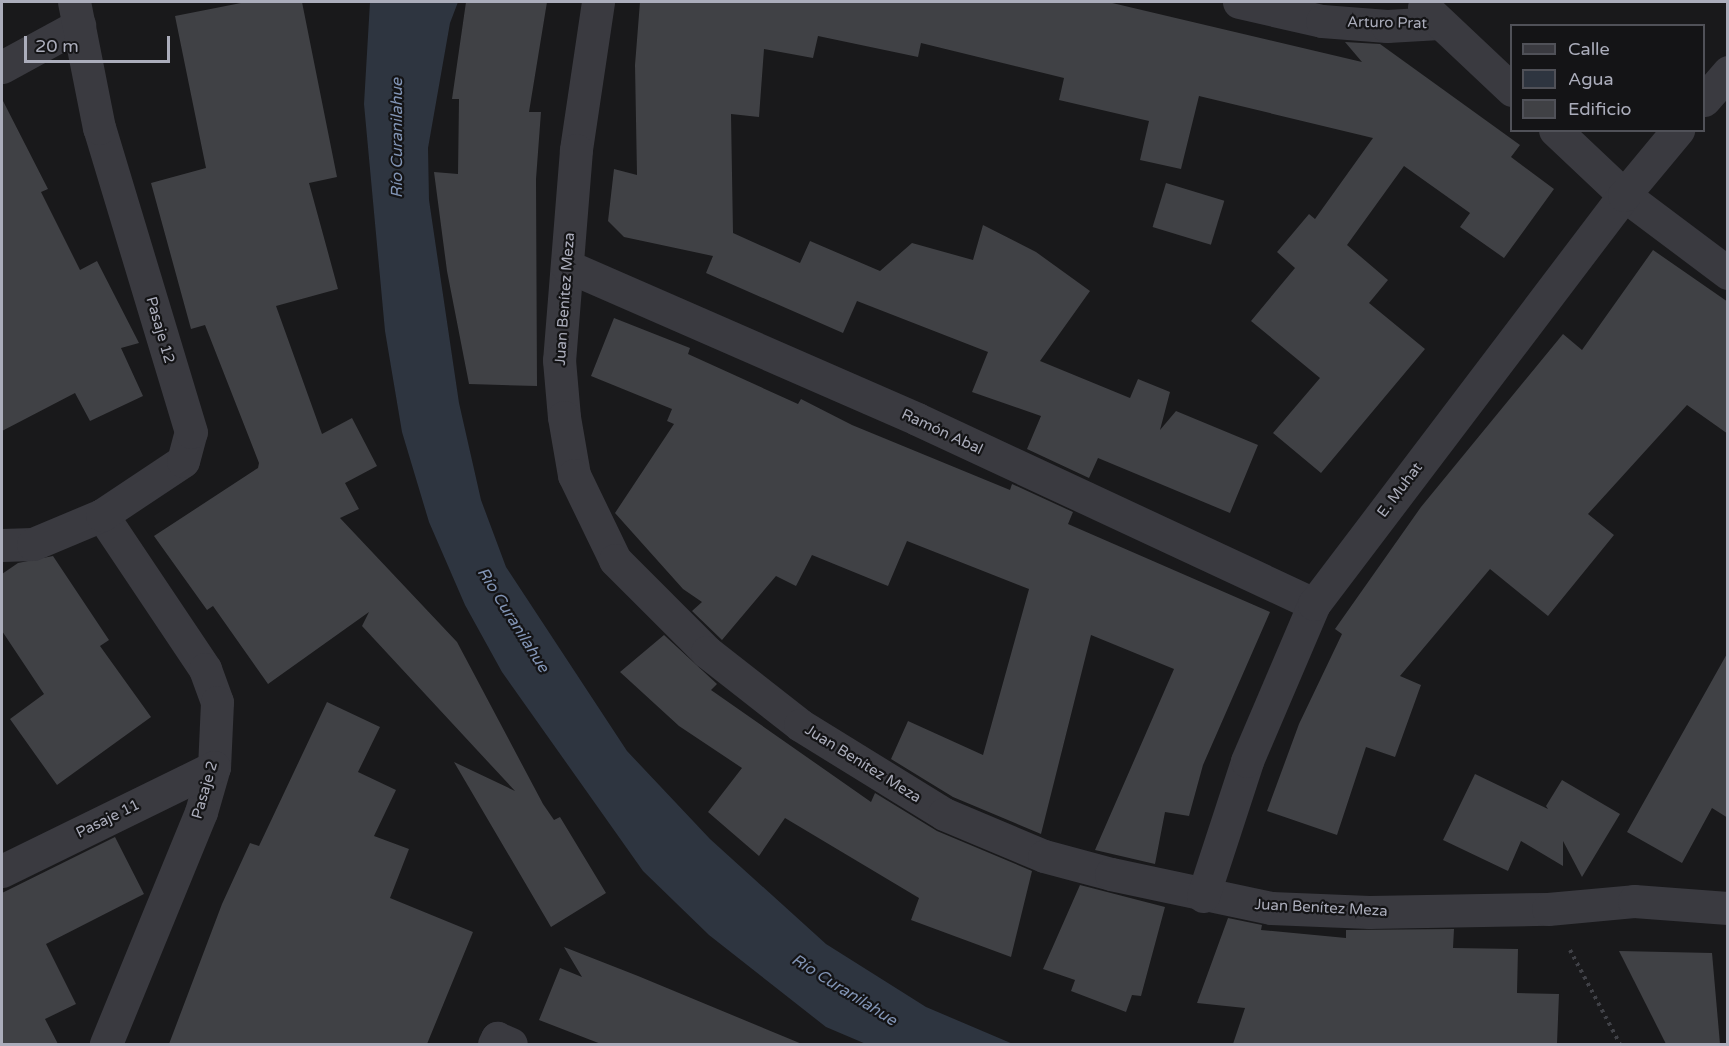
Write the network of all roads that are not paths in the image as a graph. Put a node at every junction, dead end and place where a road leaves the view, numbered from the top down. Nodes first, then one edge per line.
1 (598, 2) edge
2 (1239, 2) edge
3 (1429, 12) edge
4 (77, 14) edge
5 (2, 67) edge
6 (1728, 72) edge
7 (1510, 88) edge
8 (1705, 99) edge
9 (1557, 132) edge
10 (1676, 132) edge
11 (1624, 195) junction
12 (567, 266) junction
13 (1728, 273) edge
14 (102, 515) junction
15 (2, 544) edge
16 (1314, 604) junction
17 (214, 767) junction
18 (2, 871) edge
19 (1203, 896) junction
20 (1728, 908) edge
21 (106, 1044) edge
22 (494, 1044) edge
23 (511, 1044) edge

1 - 12 street, Juan Benítez Meza
2 - 3 street, Arturo Prat
3 - 7 street, Arturo Prat
4 - 5 street
4 - 14 street, Pasaje 12
6 - 8 street
9 - 11 street
10 - 11 street, E. Muhat
11 - 13 street
11 - 16 street, E. Muhat
12 - 16 street, Ramón Abal
12 - 19 street, Juan Benítez Meza
14 - 15 street, Pasaje 12
14 - 17 street, Pasaje 2
16 - 19 street, E. Muhat
17 - 18 street, Pasaje 11
17 - 21 street, Pasaje 2
19 - 20 street, Juan Benítez Meza
22 - 23 street

